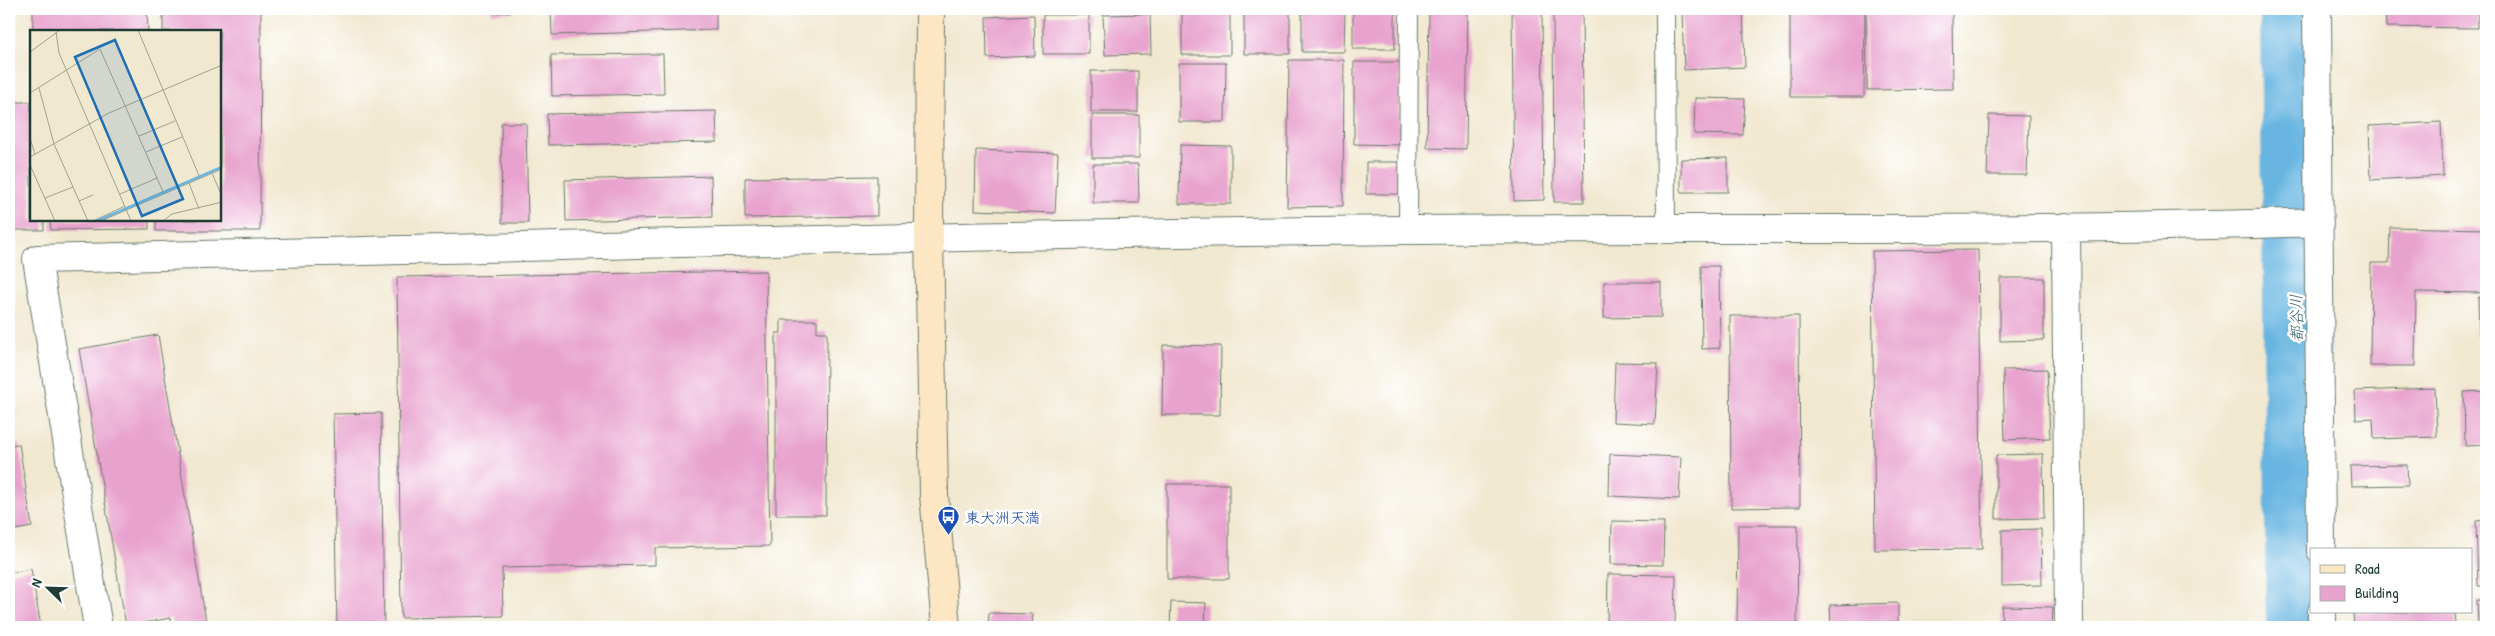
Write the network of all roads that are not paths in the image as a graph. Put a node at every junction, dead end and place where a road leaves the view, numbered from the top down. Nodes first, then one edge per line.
1 (930, 9) edge
2 (1409, 9) edge
3 (1665, 9) edge
4 (2317, 9) edge
5 (2301, 223) junction
6 (2066, 226) junction
7 (1666, 229) junction
8 (1408, 230) junction
9 (929, 236) junction
10 (2321, 548) edge
11 (2322, 614) edge
12 (98, 627) edge
13 (946, 627) edge
14 (2069, 627) edge
15 (2322, 627) edge

1 - 9 street
2 - 8 lane
3 - 7 lane
4 - 5 street
5 - 6 street
5 - 10 street
6 - 7 street
6 - 14 street
7 - 8 street
8 - 9 street
9 - 12 street
9 - 13 street
11 - 15 street

